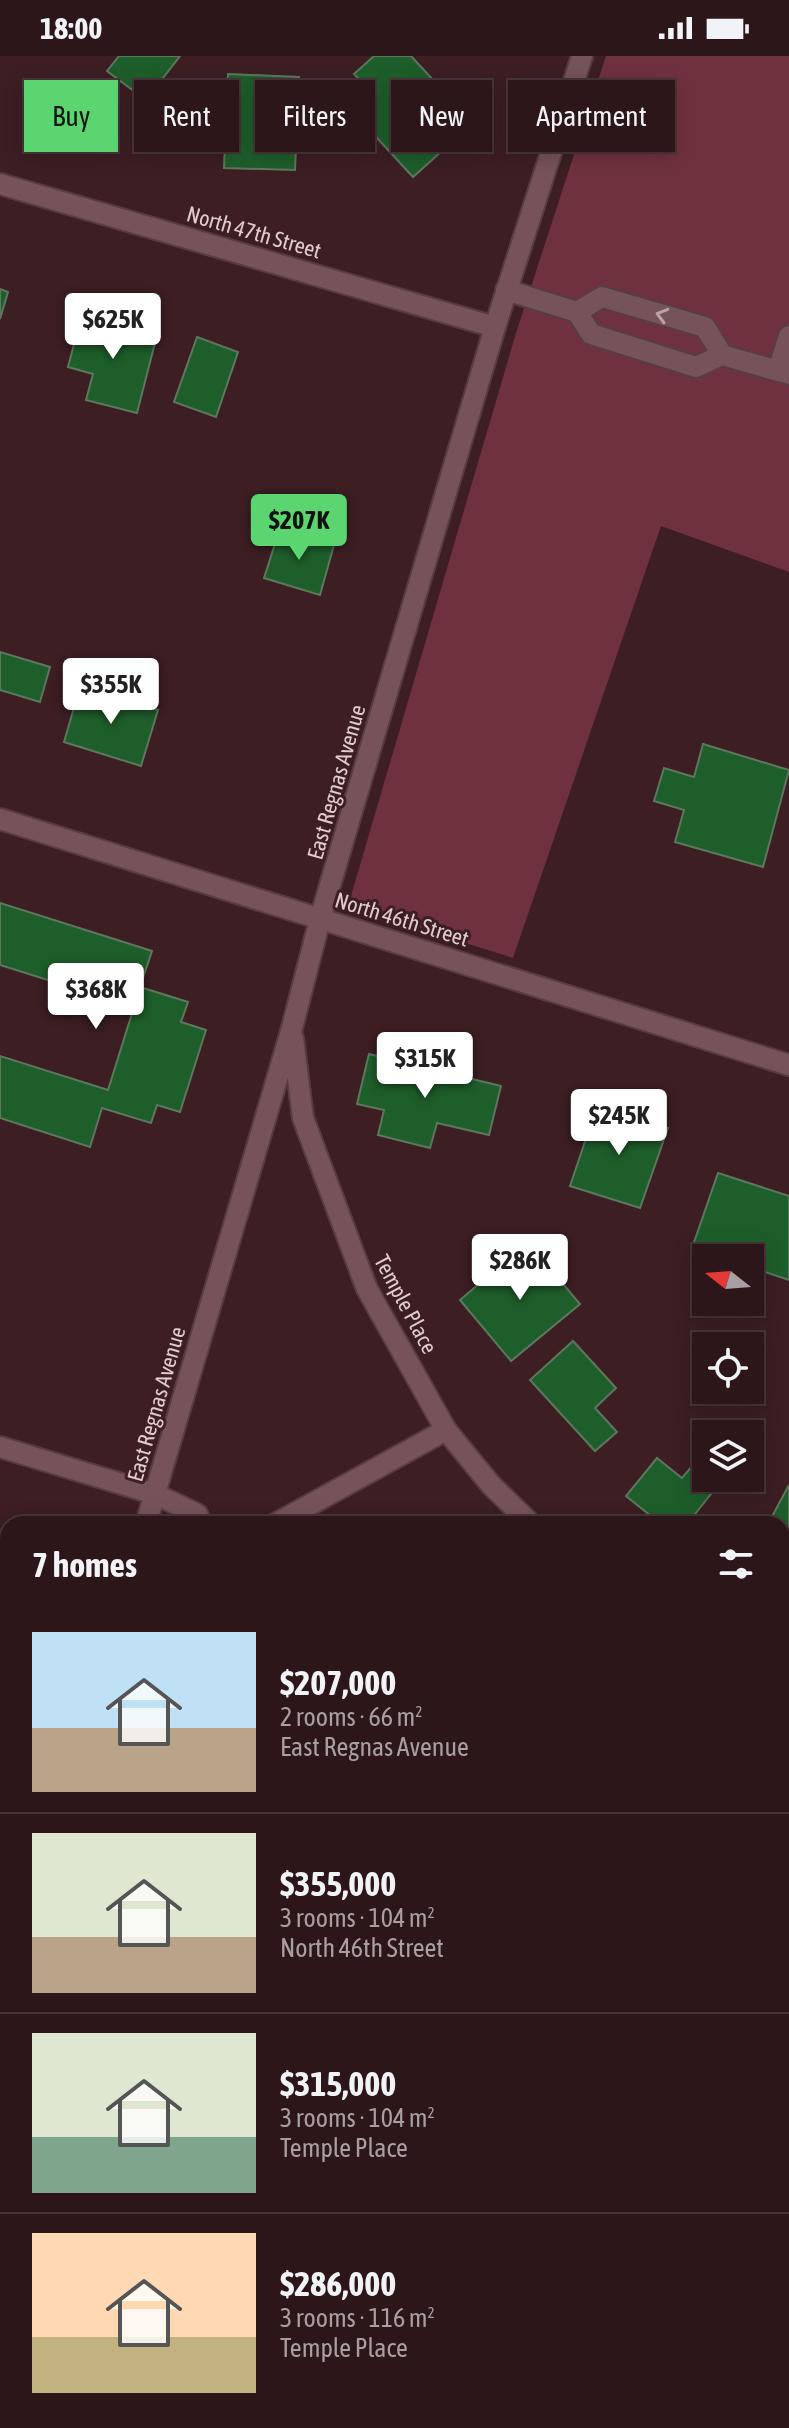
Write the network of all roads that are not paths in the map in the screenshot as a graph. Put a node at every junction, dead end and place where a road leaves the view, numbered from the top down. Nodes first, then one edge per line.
1 (582, 56) edge
2 (0, 184) edge
3 (506, 290) junction
4 (577, 312) junction
5 (495, 327) junction
6 (789, 336) edge
7 (722, 355) junction
8 (784, 373) edge
9 (0, 819) edge
10 (320, 919) junction
11 (292, 1028) junction
12 (789, 1065) edge
13 (446, 1430) junction
14 (0, 1447) edge
15 (155, 1494) junction
16 (148, 1516) edge
17 (198, 1516) edge
18 (290, 1516) edge
19 (523, 1516) edge

1 - 3 street, East Regnas Avenue
2 - 5 street, North 47th Street
3 - 4 street
3 - 5 street, East Regnas Avenue
4 - 7 street
7 -> 4 street
5 - 10 street, East Regnas Avenue
6 - 8 street
7 - 8 street
9 - 10 street, North 46th Street
10 - 11 street, East Regnas Avenue
10 - 12 street, North 46th Street
11 - 13 street, Temple Place
11 - 15 street, East Regnas Avenue
13 - 18 street
13 - 19 street, Temple Place
14 - 15 street
15 - 16 street, East Regnas Avenue
15 - 17 street

